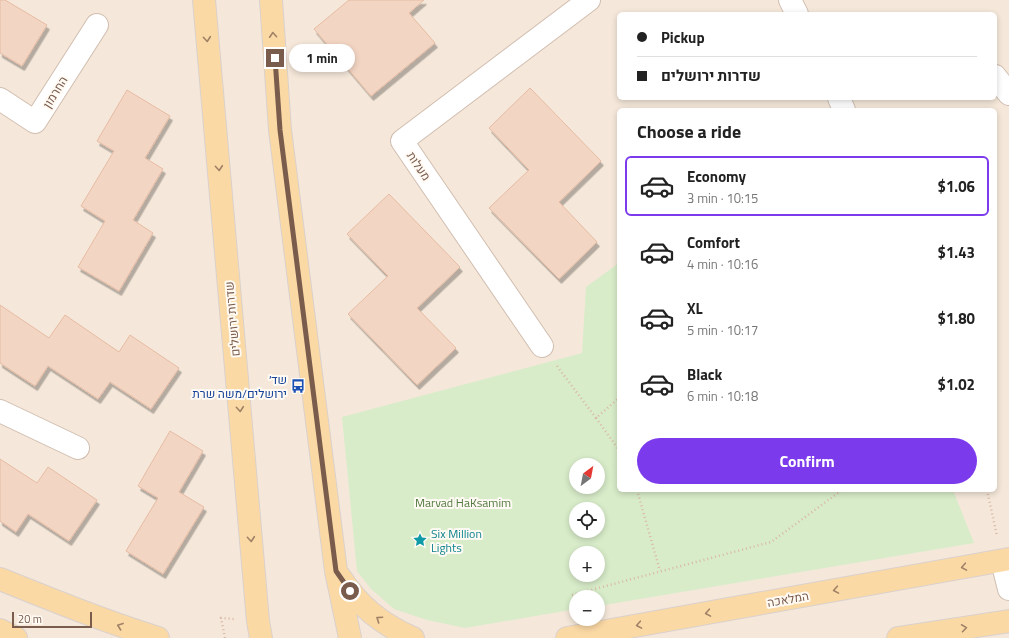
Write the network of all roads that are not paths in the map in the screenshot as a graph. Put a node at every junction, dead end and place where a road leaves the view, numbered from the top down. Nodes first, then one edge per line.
1 (204, 0) edge
2 (271, 0) edge
3 (590, 0) edge
4 (790, 0) edge
5 (796, 12) edge
6 (97, 25) dead end
7 (997, 79) edge
8 (1009, 94) edge
9 (0, 98) edge
10 (542, 346) road end
11 (0, 411) edge
12 (78, 448) dead end
13 (1006, 560) edge
14 (336, 571) junction
15 (0, 579) edge
16 (1009, 588) edge
17 (1009, 621) edge
18 (0, 630) edge
19 (938, 636) edge
20 (16, 638) edge
21 (158, 638) edge
22 (261, 638) edge
23 (350, 638) edge
24 (413, 638) edge
25 (567, 638) edge
26 (898, 638) edge

1 -> 22 main road, שדרות ירושלים
14 -> 2 main road
3 - 10 street, מעלות
4 - 5 street
6 - 9 street, החרמון
7 - 8 street
11 - 12 street
13 - 16 street
13 -> 25 main road, המלאכה
14 - 23 main road
24 -> 14 main road
21 -> 15 main road
19 -> 17 main road
18 - 20 main road
19 - 26 main road

